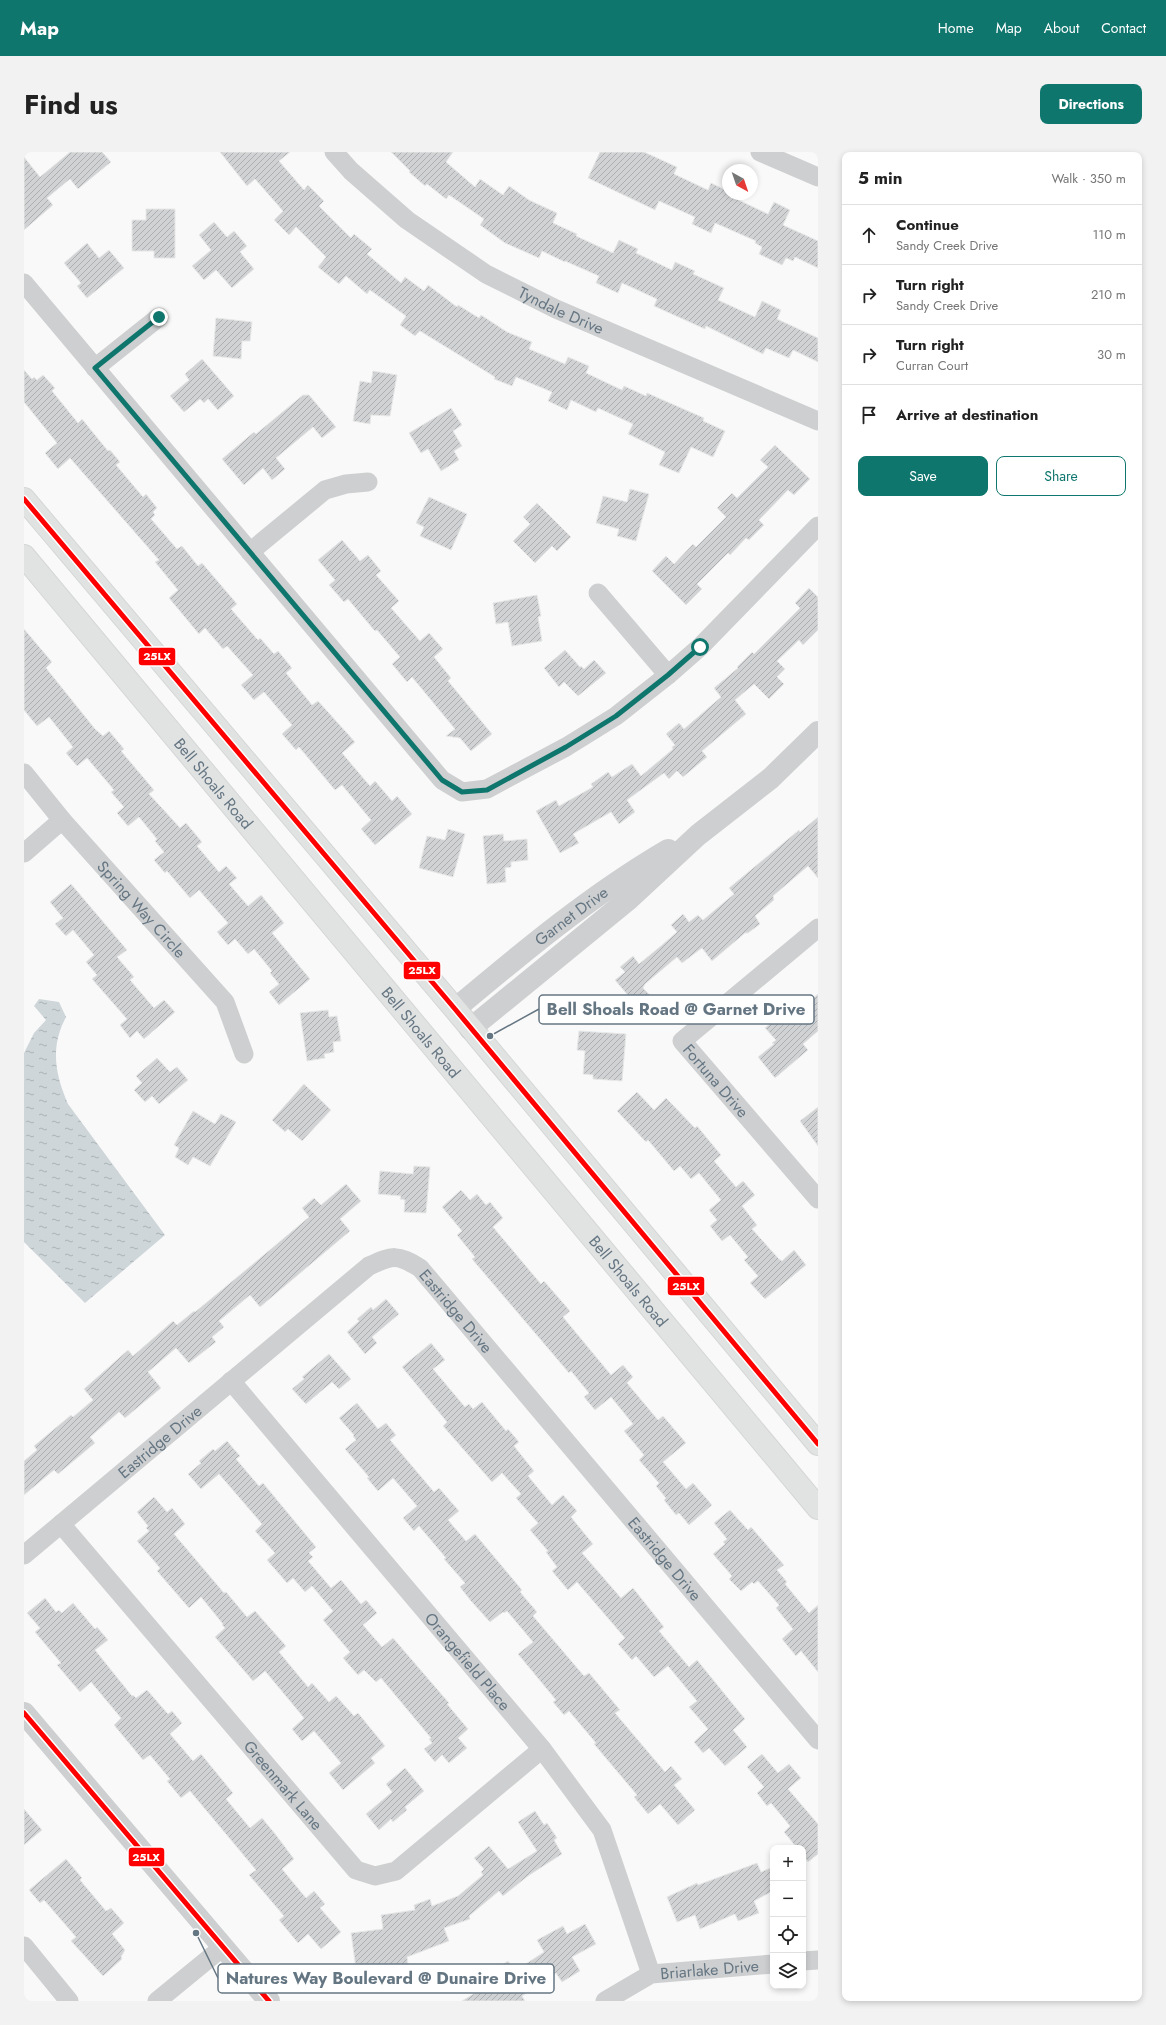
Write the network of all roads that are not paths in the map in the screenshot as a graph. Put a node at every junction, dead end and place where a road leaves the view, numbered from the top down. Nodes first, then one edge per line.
1 (334, 152) edge
2 (760, 152) edge
3 (818, 177) edge
4 (24, 283) edge
5 (159, 317) dead end
6 (95, 368) junction
7 (818, 421) edge
8 (368, 482) dead end
9 (24, 499) edge
10 (818, 526) edge
11 (250, 552) junction
12 (24, 556) edge
13 (598, 593) dead end
14 (668, 675) junction
15 (818, 732) edge
16 (24, 773) edge
17 (62, 820) junction
18 (698, 835) junction
19 (24, 853) edge
20 (818, 928) edge
21 (455, 1010) junction
22 (470, 1028) junction
23 (244, 1054) dead end
24 (818, 1199) edge
25 (231, 1380) junction
26 (818, 1444) edge
27 (818, 1508) edge
28 (61, 1524) junction
29 (24, 1555) edge
30 (24, 1713) edge
31 (818, 1740) edge
32 (542, 1749) junction
33 (24, 1946) edge
34 (223, 1947) junction
35 (818, 1960) edge
36 (806, 1961) edge
37 (770, 1964) edge
38 (651, 1974) junction
39 (69, 2001) edge
40 (157, 2001) edge
41 (269, 2001) edge
42 (605, 2001) edge

1 - 7 street, Tyndale Drive
2 - 3 street
4 - 6 street
5 - 6 street
6 - 11 street
8 - 11 street
9 - 21 main road
10 - 14 street
11 - 14 street
12 - 27 main road, Bell Shoals Road
13 - 14 street
15 - 18 street, Garnet Drive
16 - 17 street, Spring Way Circle
17 - 19 street
17 - 23 street, Spring Way Circle
18 - 21 street, Garnet Drive
18 - 22 street, Garnet Drive
20 - 24 street, Fortuna Drive
21 - 22 main road
22 - 26 main road
25 - 28 street, Eastridge Drive
25 - 31 street, Eastridge Drive
25 - 32 street, Orangefield Place
28 - 29 street, Eastridge Drive
28 - 32 street, Greenmark Lane
30 - 34 street
32 - 38 street, Orangefield Place
33 - 39 street
34 - 40 street
34 - 41 street
35 - 36 street
37 - 38 street, Briarlake Drive
38 - 42 street, Briarlake Drive

